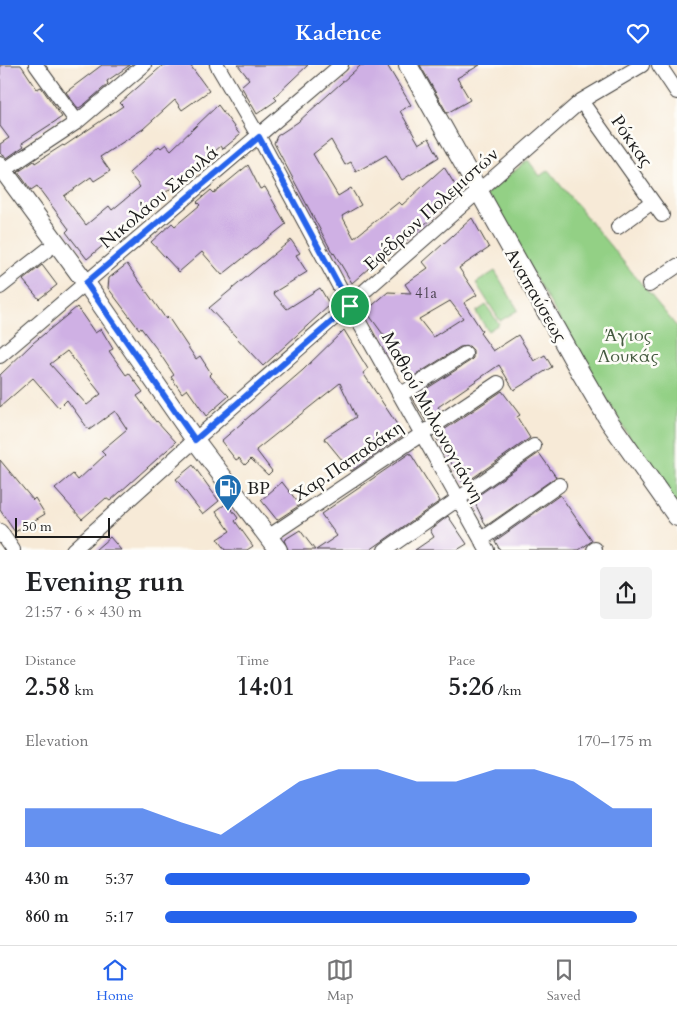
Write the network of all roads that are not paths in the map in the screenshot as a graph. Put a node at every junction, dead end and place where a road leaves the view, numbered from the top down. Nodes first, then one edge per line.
1 (36, 65) edge
2 (144, 65) edge
3 (216, 65) edge
4 (341, 65) edge
5 (409, 65) edge
6 (642, 65) edge
7 (659, 65) edge
8 (677, 92) edge
9 (581, 101) junction
10 (77, 123) junction
11 (259, 137) junction
12 (1, 170) edge
13 (478, 192) junction
14 (652, 202) junction
15 (662, 215) dead end
16 (618, 227) dead end
17 (56, 243) junction
18 (677, 266) edge
19 (86, 283) junction
20 (649, 285) dead end
21 (0, 287) edge
22 (350, 306) junction
23 (465, 354) dead end
24 (0, 356) edge
25 (498, 383) dead end
26 (400, 395) junction
27 (422, 434) junction
28 (195, 440) junction
29 (534, 446) dead end
30 (558, 485) dead end
31 (457, 499) junction
32 (677, 517) edge
33 (0, 531) edge
34 (273, 543) edge
35 (484, 545) edge
36 (14, 550) edge
37 (73, 550) edge
38 (385, 550) edge

1 - 10 street
2 - 10 street
3 - 11 street, Μαθιού Μυλωνογιάννη
4 - 11 street, Νικολάου Σκουλά
5 - 13 main road, Αναπαύσεως
6 - 9 street, Εφέδρων Πολεμιστών
7 - 8 street
9 - 13 street, Εφέδρων Πολεμιστών
9 - 14 street, Ρόκκας
10 - 12 street
11 - 19 street, Νικολάου Σκουλά
11 - 22 street, Μαθιού Μυλωνογιάννη
12 - 17 main road
13 - 22 street, Εφέδρων Πολεμιστών
13 - 32 main road, Αναπαύσεως
14 - 15 street, Ρόκκας
14 - 16 street
17 - 19 main road
17 - 21 street
18 - 20 street
19 - 24 street, Νικολάου Σκουλά
19 - 28 main road
22 - 26 street, Μαθιού Μυλωνογιάννη
22 - 28 street, Εφέδρων Πολεμιστών
23 - 26 street
25 - 27 street, Χαρ.Παπαδάκη
26 - 27 street, Μαθιού Μυλωνογιάννη
27 - 31 street, Μαθιού Μυλωνογιάννη
27 - 34 street, Χαρ.Παπαδάκη
28 - 34 main road
28 - 37 street, Εφέδρων Πολεμιστών
29 - 31 street
30 - 35 street
31 - 35 street, Μαθιού Μυλωνογιάννη
31 - 38 street
33 - 36 street

